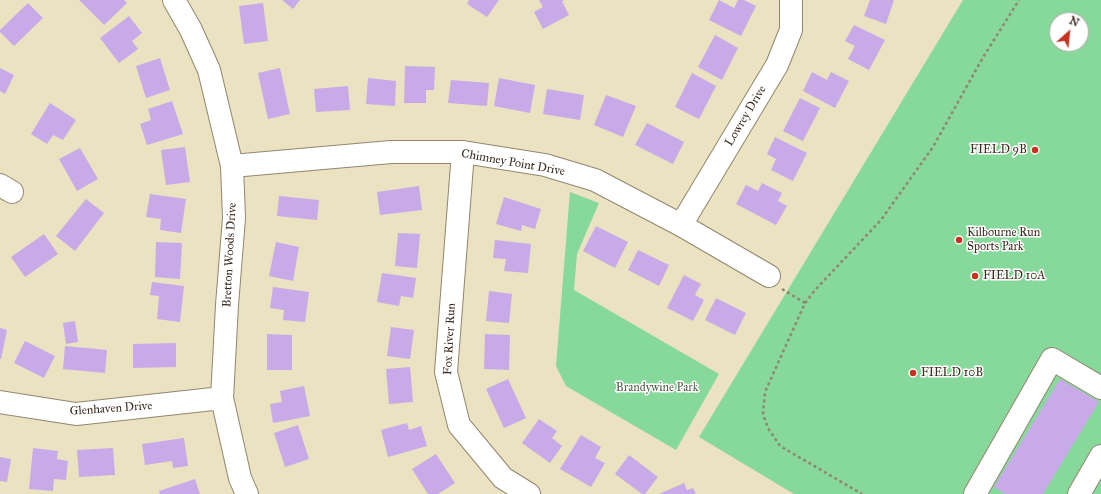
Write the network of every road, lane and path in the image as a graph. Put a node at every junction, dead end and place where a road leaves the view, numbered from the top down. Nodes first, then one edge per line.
1 (791, 0) edge
2 (1019, 0) edge
3 (178, 2) edge
4 (463, 152) junction
5 (232, 166) junction
6 (680, 225) junction
7 (769, 276) joint
8 (804, 304) junction
9 (1101, 388) edge
10 (222, 398) junction
11 (0, 402) edge
12 (1101, 456) edge
13 (247, 494) edge
14 (529, 494) edge
15 (862, 494) edge
16 (975, 494) edge
17 (1079, 494) edge

1 - 6 street, Lowrey Drive
2 - 8 path
3 - 5 street, Bretton Woods Drive
4 - 5 street, Chimney Point Drive
4 - 6 street, Chimney Point Drive
4 - 14 street, Fox River Run
5 - 10 street, Bretton Woods Drive
6 - 7 street, Chimney Point Drive
7 - 8 path
8 - 15 path
9 - 16 street
10 - 11 street, Glenhaven Drive
10 - 13 street, Bretton Woods Drive
12 - 17 street

